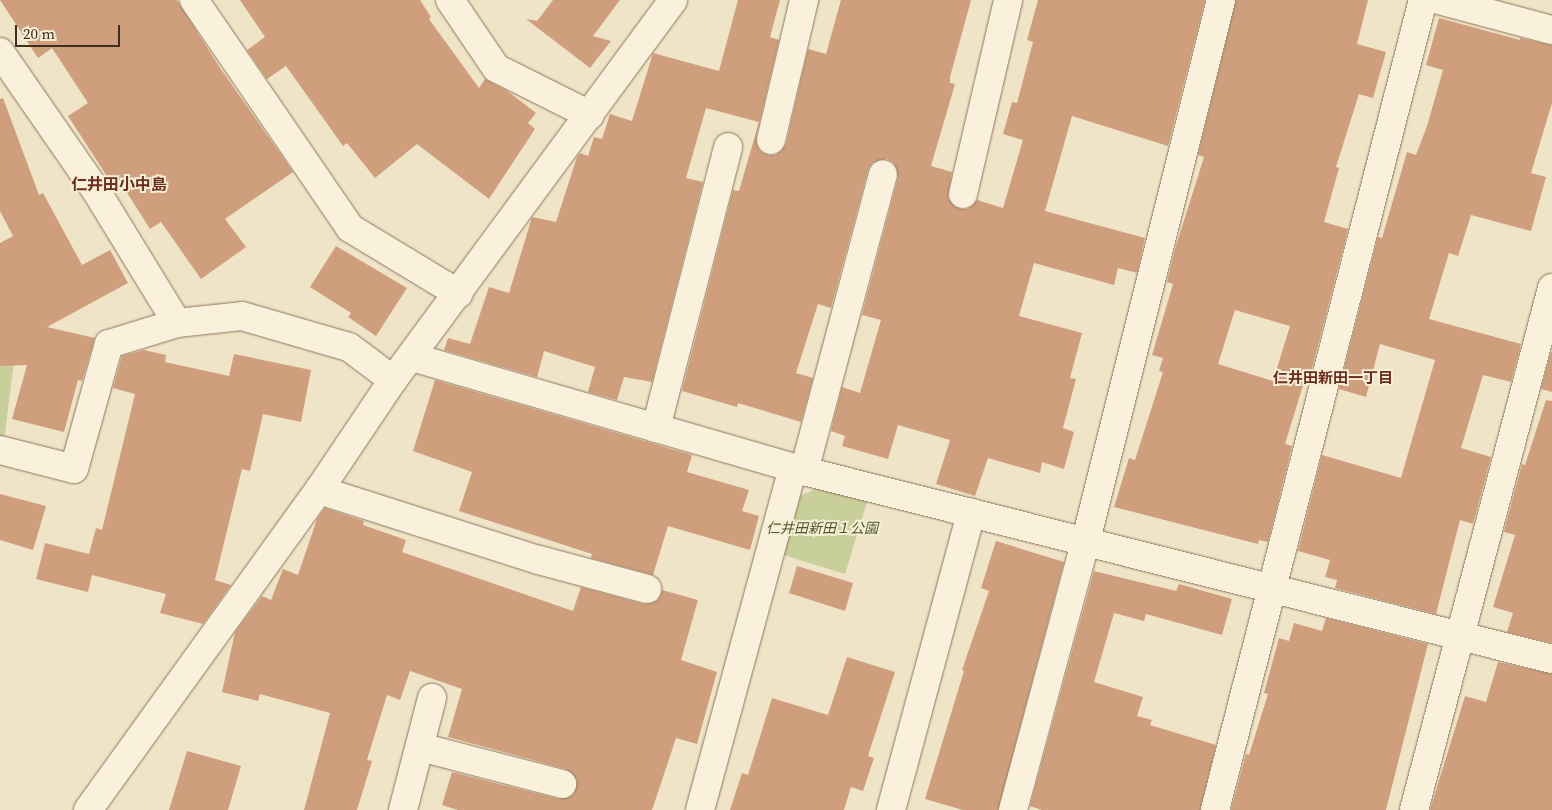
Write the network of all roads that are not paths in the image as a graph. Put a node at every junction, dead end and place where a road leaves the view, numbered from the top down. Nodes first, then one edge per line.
1 (194, 0) edge
2 (450, 0) edge
3 (673, 0) edge
4 (804, 0) edge
5 (1008, 0) edge
6 (1220, 0) edge
7 (1423, 0) edge
8 (1439, 0) edge
9 (1521, 11) edge
10 (1552, 30) edge
11 (0, 52) edge
12 (590, 115) junction
13 (771, 140) dead end
14 (728, 146) dead end
15 (883, 174) dead end
16 (963, 194) dead end
17 (1552, 288) edge
18 (459, 294) junction
19 (177, 323) junction
20 (412, 357) junction
21 (394, 380) junction
22 (656, 428) junction
23 (0, 450) edge
24 (799, 470) junction
25 (319, 490) junction
26 (971, 513) junction
27 (1086, 540) junction
28 (647, 589) dead end
29 (1271, 591) junction
30 (1458, 635) junction
31 (1552, 659) edge
32 (432, 698) dead end
33 (420, 747) junction
34 (562, 784) dead end
35 (88, 810) edge
36 (402, 810) edge
37 (700, 810) edge
38 (891, 810) edge
39 (1013, 810) edge
40 (1215, 810) edge
41 (1414, 810) edge

1 - 18 street
2 - 12 street
3 - 12 street
4 - 13 street
5 - 16 street
6 - 27 street
7 - 29 street
8 - 9 street
9 - 10 street
11 - 19 street
12 - 18 street
14 - 22 street
15 - 24 street
17 - 30 street
18 - 20 street
19 - 21 street
19 - 23 street
20 - 21 street
20 - 22 street
21 - 25 street
22 - 24 street
24 - 26 street
24 - 37 street
25 - 28 street
25 - 35 street
26 - 27 street
26 - 38 street
27 - 29 street
27 - 39 street
29 - 30 street
29 - 40 street
30 - 31 street
30 - 41 street
32 - 33 street
33 - 34 street
33 - 36 street

